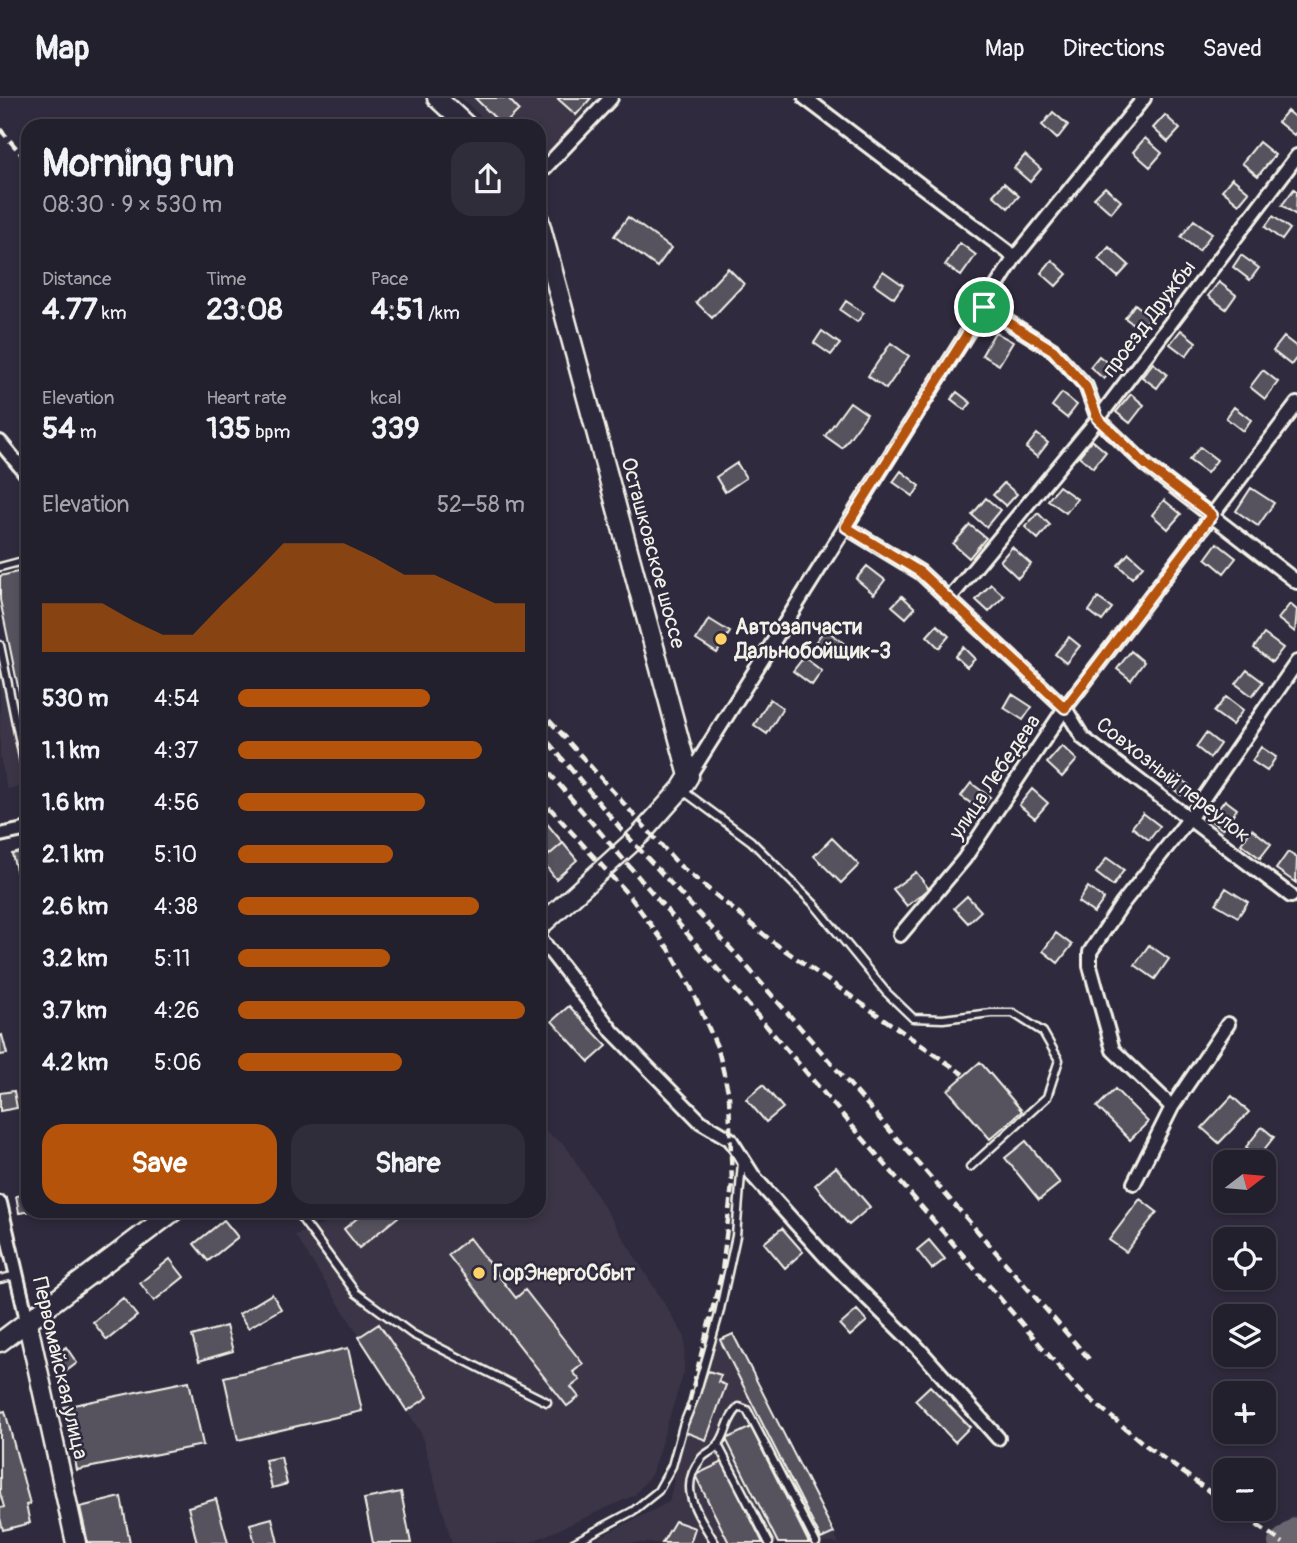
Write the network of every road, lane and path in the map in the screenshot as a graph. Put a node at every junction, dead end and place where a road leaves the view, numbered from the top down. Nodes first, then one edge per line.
1 (437, 98) edge
2 (611, 98) edge
3 (805, 98) edge
4 (1144, 98) edge
5 (460, 119) edge
6 (1297, 156) edge
7 (546, 167) edge
8 (546, 247) edge
9 (1015, 257) junction
10 (984, 307) junction
11 (1297, 404) edge
12 (1098, 419) junction
13 (0, 442) edge
14 (21, 468) edge
15 (1212, 515) junction
16 (846, 527) junction
17 (21, 562) edge
18 (0, 567) edge
19 (1297, 582) edge
20 (948, 599) junction
21 (0, 645) edge
22 (1297, 662) edge
23 (1065, 708) junction
24 (21, 748) edge
25 (685, 783) junction
26 (1189, 819) junction
27 (21, 830) edge
28 (0, 835) edge
29 (1291, 896) dead end
30 (546, 921) edge
31 (900, 935) dead end
32 (546, 946) edge
33 (1228, 1024) dead end
34 (1172, 1107) junction
35 (742, 1158) junction
36 (970, 1167) dead end
37 (1134, 1183) dead end
38 (0, 1203) edge
39 (152, 1218) edge
40 (301, 1218) edge
41 (16, 1275) junction
42 (0, 1279) edge
43 (27, 1320) junction
44 (0, 1342) edge
45 (547, 1402) dead end
46 (998, 1438) dead end
47 (718, 1446) junction
48 (711, 1541) edge
49 (76, 1543) edge
50 (573, 1543) edge
51 (769, 1543) edge
52 (816, 1543) edge

1 - 5 street
2 - 7 street
3 - 9 street
4 - 9 street
6 - 12 street, проезд Дружбы
8 - 25 street, Осташковское шоссе
9 - 10 street
10 - 12 street
10 - 16 street
11 - 15 street, улица Лебедева
12 - 15 street
12 - 20 street, проезд Дружбы
13 - 14 street
15 - 19 street
15 - 23 street, улица Лебедева
16 - 20 street, Совхозный переулок
16 - 25 street
17 - 18 lane
20 - 23 street, Совхозный переулок
21 - 24 lane
22 - 26 street
23 - 26 street, Совхозный переулок
23 - 31 street, улица Лебедева
25 - 30 street
25 - 36 lane
26 - 29 street, Совхозный переулок
26 - 34 street
27 - 28 street
32 - 35 street
33 - 34 street
34 - 37 street
35 - 46 street
35 - 50 lane
38 - 41 street, Первомайская улица
39 - 43 street
40 - 45 lane
41 - 42 lane
41 - 43 street, Первомайская улица
43 - 44 street
43 - 49 street, Первомайская улица
47 - 48 lane
47 - 51 lane
47 - 52 lane

